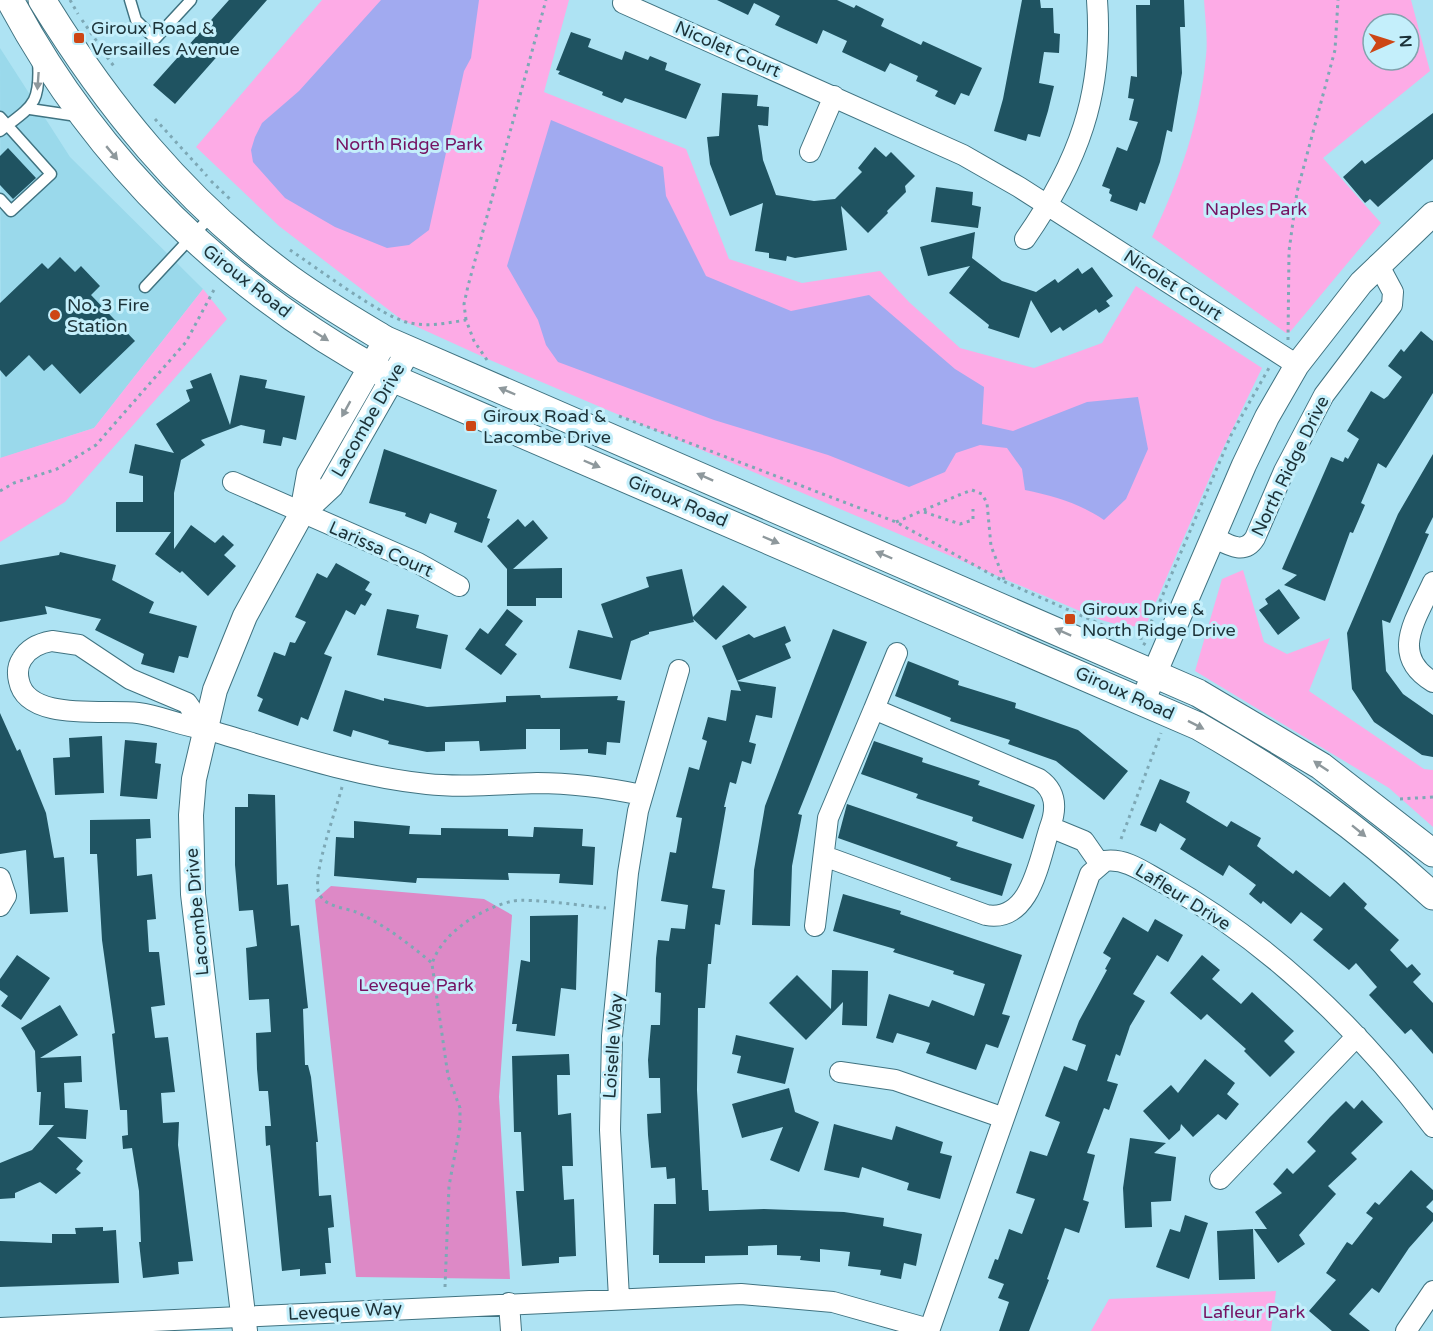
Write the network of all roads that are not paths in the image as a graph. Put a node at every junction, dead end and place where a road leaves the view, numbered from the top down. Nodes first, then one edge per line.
1 (10, 0) edge
2 (42, 0) edge
3 (130, 0) edge
4 (190, 0) edge
5 (1098, 0) edge
6 (623, 3) dead end
7 (37, 51) junction
8 (834, 96) junction
9 (30, 109) junction
10 (84, 118) junction
11 (2, 125) edge
12 (810, 152) dead end
13 (0, 199) edge
14 (1048, 206) junction
15 (212, 214) junction
16 (1433, 214) edge
17 (192, 237) junction
18 (1025, 239) dead end
19 (1378, 264) junction
20 (145, 287) dead end
21 (397, 346) junction
22 (1297, 365) junction
23 (380, 372) junction
24 (234, 482) dead end
25 (302, 513) junction
26 (1213, 537) junction
27 (1433, 582) edge
28 (459, 586) dead end
29 (897, 653) dead end
30 (9, 670) edge
31 (679, 670) dead end
32 (1155, 673) junction
33 (1433, 682) edge
34 (1143, 700) junction
35 (874, 709) junction
36 (205, 729) junction
37 (642, 795) junction
38 (1050, 827) junction
39 (1433, 853) edge
40 (824, 856) junction
41 (1100, 864) junction
42 (0, 878) edge
43 (1433, 896) edge
44 (0, 906) edge
45 (815, 926) dead end
46 (1357, 1036) junction
47 (840, 1072) dead end
48 (1004, 1119) junction
49 (1433, 1127) edge
50 (1220, 1179) dead end
51 (1433, 1291) edge
52 (619, 1298) junction
53 (509, 1303) junction
54 (244, 1324) edge
55 (0, 1328) edge
56 (929, 1330) edge
57 (510, 1331) edge
58 (1406, 1331) edge

1 - 7 main road, Giroux Road
2 - 15 main road, Giroux Road
3 - 4 lane
5 - 14 street
6 - 8 street, Nicolet Court
7 -> 9 lane
7 - 10 main road, Giroux Road
8 - 12 street
8 - 14 street, Nicolet Court
9 - 10 lane
9 - 11 lane
10 -> 17 main road, Giroux Road
11 - 13 lane
14 - 18 street
14 - 22 street, Nicolet Court
15 - 17 lane
15 - 21 main road, Giroux Road
16 - 19 street
17 - 20 lane
17 -> 23 main road, Giroux Road
19 - 22 street
19 - 26 street, North Ridge Drive
21 - 23 street, Lacombe Drive
32 -> 21 main road, Giroux Road
22 - 26 street
23 - 25 street, Lacombe Drive
23 -> 34 main road, Giroux Road
24 - 25 street
25 - 28 street, Larissa Court
25 - 36 street, Lacombe Drive
26 - 32 street
27 - 33 street
29 - 35 street
30 - 36 street
30 - 36 street
31 - 37 street, Loiselle Way
32 - 34 street
39 -> 32 main road, Giroux Road
34 -> 43 main road, Giroux Road
35 - 38 street
35 - 40 street
36 - 37 street
36 - 54 street, Lacombe Drive
37 - 52 street, Loiselle Way
38 - 40 street
38 - 41 street
40 - 45 street
41 - 46 street, Lafleur Drive
41 - 48 street
42 - 44 street
46 - 49 street, Lafleur Drive
46 - 50 street
47 - 48 street
48 - 56 street
51 - 58 street
52 - 53 street, Leveque Way
52 - 56 street, Leveque Way
53 - 54 street, Leveque Way
53 - 57 street
54 - 55 street, Leveque Way

